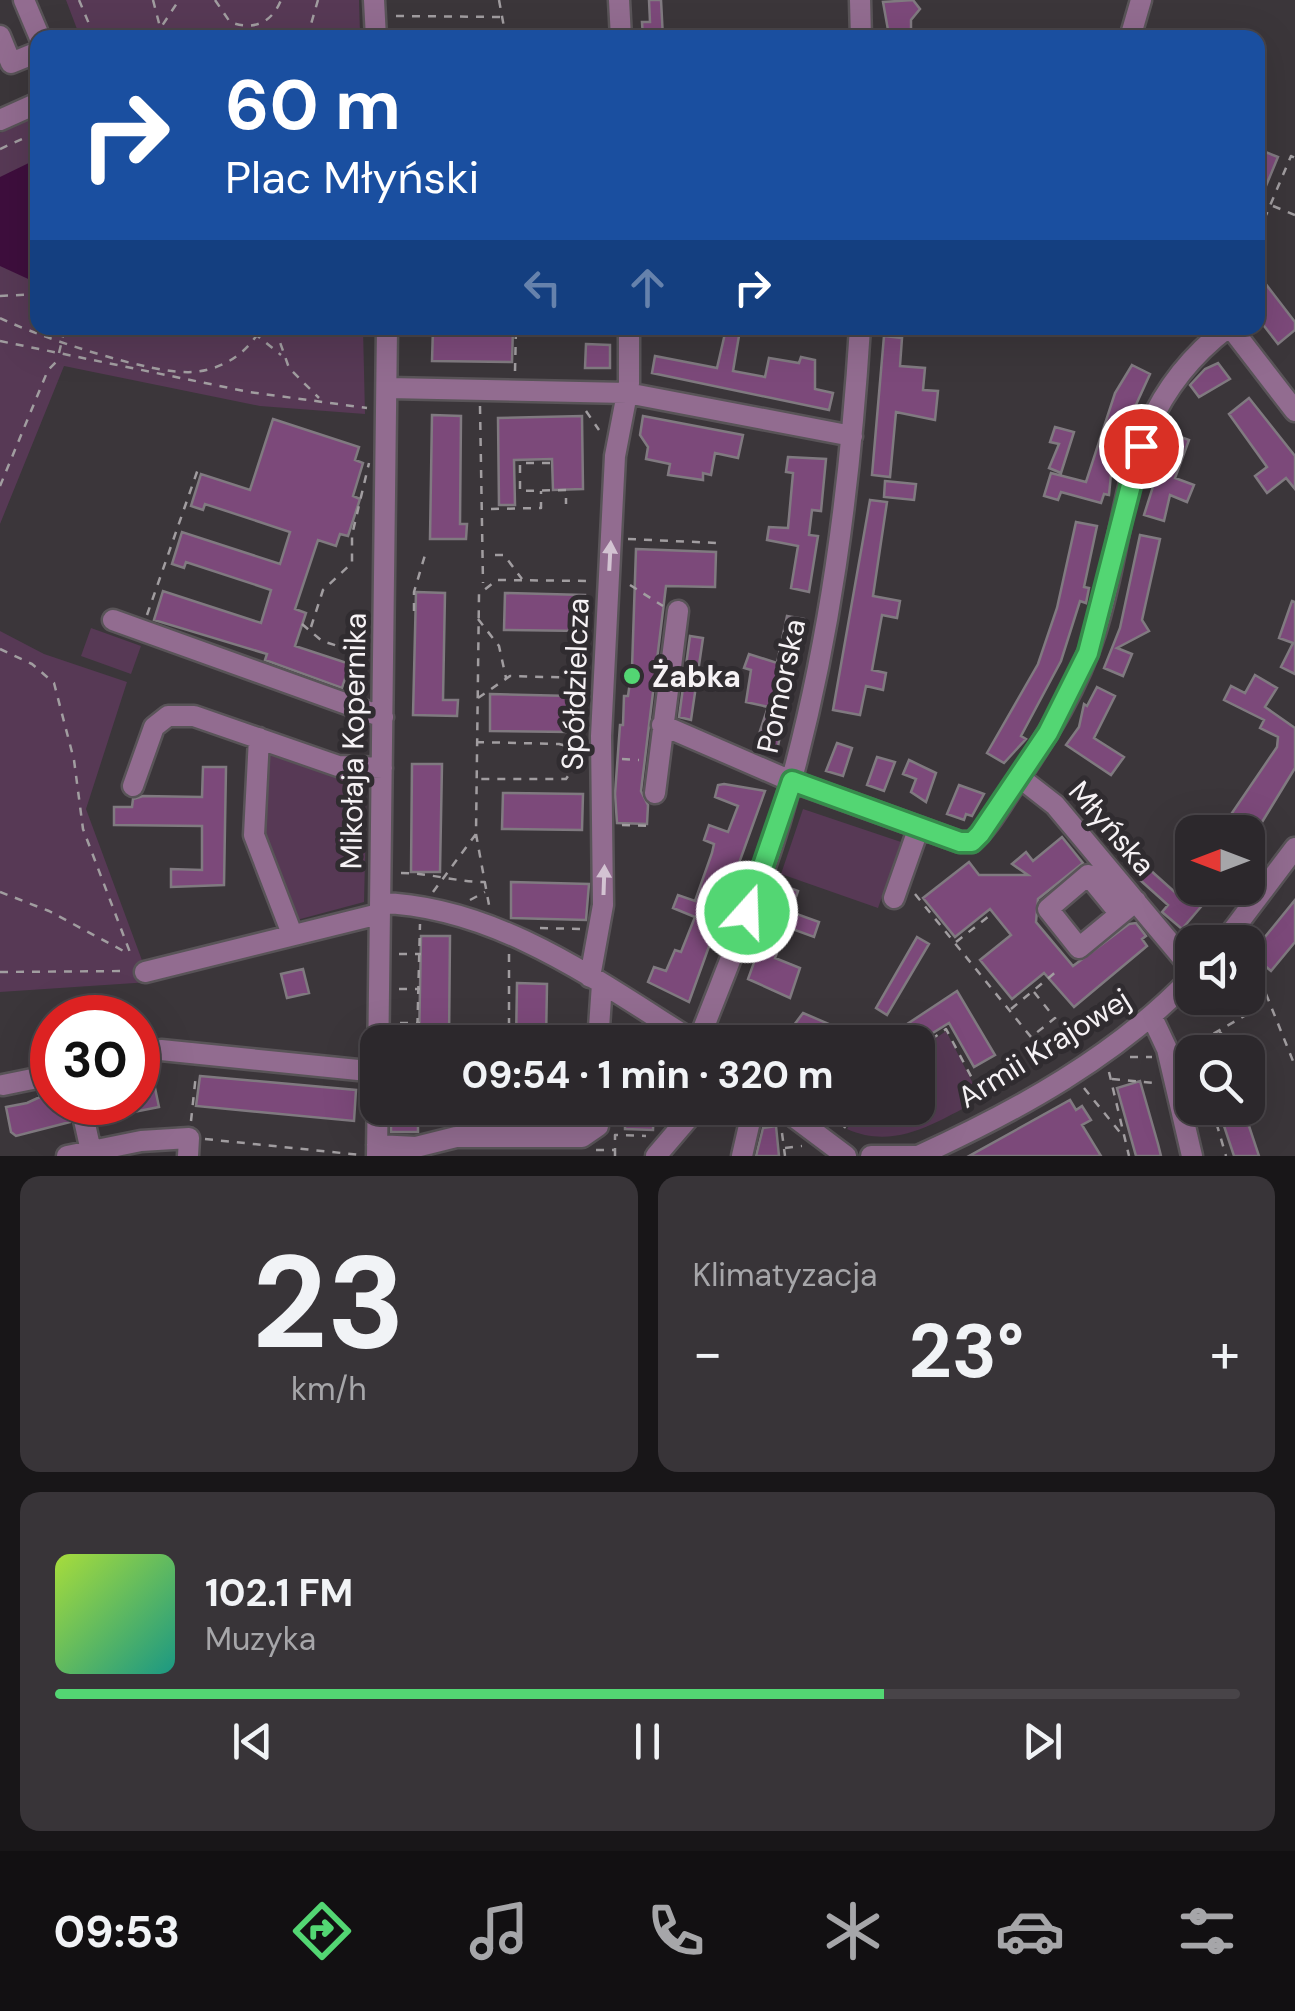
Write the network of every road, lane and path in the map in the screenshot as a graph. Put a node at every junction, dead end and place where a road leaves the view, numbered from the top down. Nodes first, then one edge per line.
1 (24, 0) edge
2 (79, 0) edge
3 (153, 0) edge
4 (179, 0) edge
5 (216, 0) edge
6 (281, 0) edge
7 (318, 0) edge
8 (374, 0) edge
9 (499, 0) edge
10 (619, 0) edge
11 (860, 0) edge
12 (1141, 0) edge
13 (396, 16) dead end
14 (505, 17) junction
15 (160, 29) joint
16 (37, 30) edge
17 (92, 30) edge
18 (309, 30) edge
19 (376, 30) edge
20 (506, 30) edge
21 (621, 30) edge
22 (862, 30) edge
23 (1132, 30) edge
24 (0, 36) edge
25 (30, 55) edge
26 (30, 107) edge
27 (0, 120) edge
28 (30, 136) edge
29 (0, 149) edge
30 (1295, 158) edge
31 (1270, 205) junction
32 (1295, 215) edge
33 (1265, 217) edge
34 (30, 294) edge
35 (0, 296) edge
36 (0, 318) edge
37 (30, 329) edge
38 (46, 335) edge
39 (62, 335) edge
40 (258, 335) joint
41 (277, 335) edge
42 (387, 335) edge
43 (516, 335) edge
44 (629, 335) edge
45 (859, 335) edge
46 (1221, 335) edge
47 (1235, 335) edge
48 (60, 340) junction
49 (0, 341) edge
50 (61, 355) junction
51 (282, 355) junction
52 (134, 362) junction
53 (133, 369) junction
54 (515, 381) dead end
55 (390, 388) junction
56 (627, 392) junction
57 (320, 398) junction
58 (478, 400) dead end
59 (579, 402) dead end
60 (376, 409) dead end
61 (1295, 411) edge
62 (599, 430) dead end
63 (852, 436) junction
64 (550, 462) dead end
65 (375, 465) dead end
66 (198, 469) dead end
67 (0, 486) edge
68 (541, 491) junction
69 (566, 504) dead end
70 (490, 509) dead end
71 (611, 539) junction
72 (717, 543) dead end
73 (425, 555) dead end
74 (494, 555) dead end
75 (523, 580) junction
76 (608, 582) junction
77 (630, 585) dead end
78 (482, 587) junction
79 (678, 610) joint
80 (405, 611) dead end
81 (477, 618) junction
82 (113, 620) dead end
83 (302, 624) dead end
84 (311, 627) junction
85 (142, 630) junction
86 (0, 649) edge
87 (362, 655) junction
88 (372, 656) dead end
89 (506, 678) junction
90 (585, 678) dead end
91 (476, 700) junction
92 (344, 703) junction
93 (384, 717) junction
94 (662, 726) junction
95 (259, 738) junction
96 (476, 742) junction
97 (609, 759) dead end
98 (656, 760) junction
99 (382, 768) junction
100 (1019, 777) junction
101 (476, 779) junction
102 (792, 781) junction
103 (133, 786) dead end
104 (655, 792) dead end
105 (614, 825) dead end
106 (650, 826) dead end
107 (919, 827) junction
108 (476, 834) junction
109 (1295, 848) edge
110 (401, 873) dead end
111 (445, 875) junction
112 (902, 877) junction
113 (485, 882) junction
114 (486, 891) junction
115 (0, 892) edge
116 (430, 896) dead end
117 (894, 898) dead end
118 (463, 904) dead end
119 (380, 909) junction
120 (993, 914) dead end
121 (491, 916) dead end
122 (420, 920) dead end
123 (1237, 925) edge
124 (534, 928) dead end
125 (593, 929) dead end
126 (292, 934) junction
127 (955, 943) junction
128 (509, 947) dead end
129 (399, 954) dead end
130 (420, 954) junction
131 (131, 955) junction
132 (1175, 955) edge
133 (144, 968) junction
134 (1, 970) edge
135 (1057, 972) dead end
136 (596, 980) junction
137 (399, 989) dead end
138 (419, 989) junction
139 (1265, 989) edge
140 (1034, 991) junction
141 (1175, 991) edge
142 (1010, 1010) junction
143 (1246, 1015) edge
144 (1152, 1016) junction
145 (1055, 1018) junction
146 (398, 1023) dead end
147 (419, 1023) joint
148 (378, 1025) edge
149 (509, 1025) edge
150 (597, 1025) edge
151 (669, 1025) edge
152 (702, 1025) edge
153 (1219, 1030) junction
154 (1206, 1035) edge
155 (1223, 1035) edge
156 (935, 1037) edge
157 (1076, 1044) dead end
158 (160, 1050) edge
159 (1128, 1056) dead end
160 (1158, 1058) dead end
161 (1295, 1066) edge
162 (360, 1070) edge
163 (1108, 1070) dead end
164 (30, 1079) edge
165 (1111, 1079) junction
166 (1167, 1084) dead end
167 (3, 1085) dead end
168 (1083, 1087) dead end
169 (984, 1100) dead end
170 (89, 1125) edge
171 (373, 1125) edge
172 (598, 1125) edge
173 (688, 1125) edge
174 (749, 1125) edge
175 (786, 1125) edge
176 (793, 1125) edge
177 (846, 1125) edge
178 (1208, 1125) edge
179 (1219, 1125) edge
180 (682, 1126) joint
181 (1201, 1127) dead end
182 (843, 1130) dead end
183 (646, 1136) dead end
184 (1124, 1138) junction
185 (188, 1147) edge
186 (784, 1148) junction
187 (953, 1149) edge
188 (100, 1152) edge
189 (371, 1152) edge
190 (826, 1153) edge
191 (310, 1154) edge
192 (66, 1156) edge
193 (614, 1156) edge
194 (656, 1156) edge
195 (742, 1156) edge
196 (784, 1156) edge
197 (871, 1156) edge
198 (918, 1156) edge
199 (1129, 1156) edge
200 (1192, 1156) edge
201 (1224, 1156) edge

1 - 16 street
2 - 17 path
3 - 15 path
4 - 15 path
5 - 6 path
7 - 18 path
8 - 19 street
9 - 14 path
10 - 21 street
11 - 22 street
12 - 23 street
13 - 14 path
14 - 20 path
24 - 25 street
26 - 27 street
28 - 29 path
30 - 31 path
31 - 32 path
31 - 33 path
34 - 35 path
36 - 37 path
38 - 48 path
39 - 48 path
40 - 51 path
40 - 52 path
41 - 51 path
42 - 55 street, Mikołaja Kopernika
43 - 54 path
44 - 56 street, Spółdzielcza
45 - 63 street, Pomorska
46 - 100 street
47 - 61 street
48 - 50 path
48 - 52 path
49 - 50 path
50 - 53 path
50 - 67 path
51 - 57 path
52 - 53 path
53 - 57 path
55 - 56 street
55 - 93 street, Mikołaja Kopernika
56 - 63 street
56 - 71 street, Spółdzielcza
57 - 60 path
58 - 78 path
59 - 62 path
63 - 102 street, Pomorska
64 - 68 path
65 - 84 path
66 - 85 path
68 - 69 path
68 - 70 path
71 - 72 path
76 -> 71 street, Spółdzielcza
73 - 80 path
74 - 75 path
75 - 76 path
75 - 78 path
136 -> 76 street, Spółdzielcza
77 - 79 path
78 - 81 path
79 - 94 street
81 - 89 path
81 - 91 path
82 - 85 street
83 - 84 path
84 - 87 path
85 - 92 street
86 - 131 path
87 - 88 path
87 - 92 path
89 - 90 path
89 - 91 path
91 - 96 path
92 - 93 street
93 - 99 street, Mikołaja Kopernika
94 - 98 street
94 - 102 street
95 - 99 street
95 - 103 street
95 - 126 street
96 - 101 path
96 - 101 path
97 - 98 path
98 - 104 street
99 - 119 street, Mikołaja Kopernika
100 - 107 street
100 - 132 street, Młyńska
101 - 108 path
102 - 107 street
102 - 152 street, Pomorska
105 - 106 path
107 - 112 street
108 - 111 path
108 - 113 path
109 - 123 street
110 - 111 path
111 - 113 path
111 - 116 path
112 - 117 street
112 - 127 path
113 - 114 path
114 - 118 path
114 - 121 path
115 - 131 path
119 - 126 street
119 - 136 street
119 - 148 street, Mikołaja Kopernika
120 - 127 path
122 - 130 path
124 - 125 path
126 - 133 street
127 - 142 path
128 - 149 path
129 - 130 path
130 - 138 path
131 - 133 path
133 - 134 path
135 - 140 path
136 - 150 street, Spółdzielcza
136 - 151 street
137 - 138 path
138 - 147 path
139 - 161 path
140 - 142 path
140 - 145 path
141 - 144 street, Armii Krajowej
142 - 145 path
143 - 153 path
144 - 187 street, Armii Krajowej
144 - 200 street
145 - 157 path
146 - 147 path
153 - 154 path
153 - 155 path
156 - 169 path
158 - 162 street
159 - 160 path
163 - 165 path
164 - 167 street
165 - 166 path
165 - 184 path
168 - 184 path
170 - 188 street
171 - 189 street, Mikołaja Kopernika
172 - 189 street
173 - 180 path
174 - 195 street
175 - 186 path
176 - 190 street
177 - 182 path
178 - 181 path
179 - 201 path
180 - 194 street
183 - 193 path
184 - 199 path
185 - 188 street
185 - 191 path
186 - 190 path
186 - 196 path
187 - 198 street, Armii Krajowej
188 - 192 street
189 - 191 path
197 - 198 street

